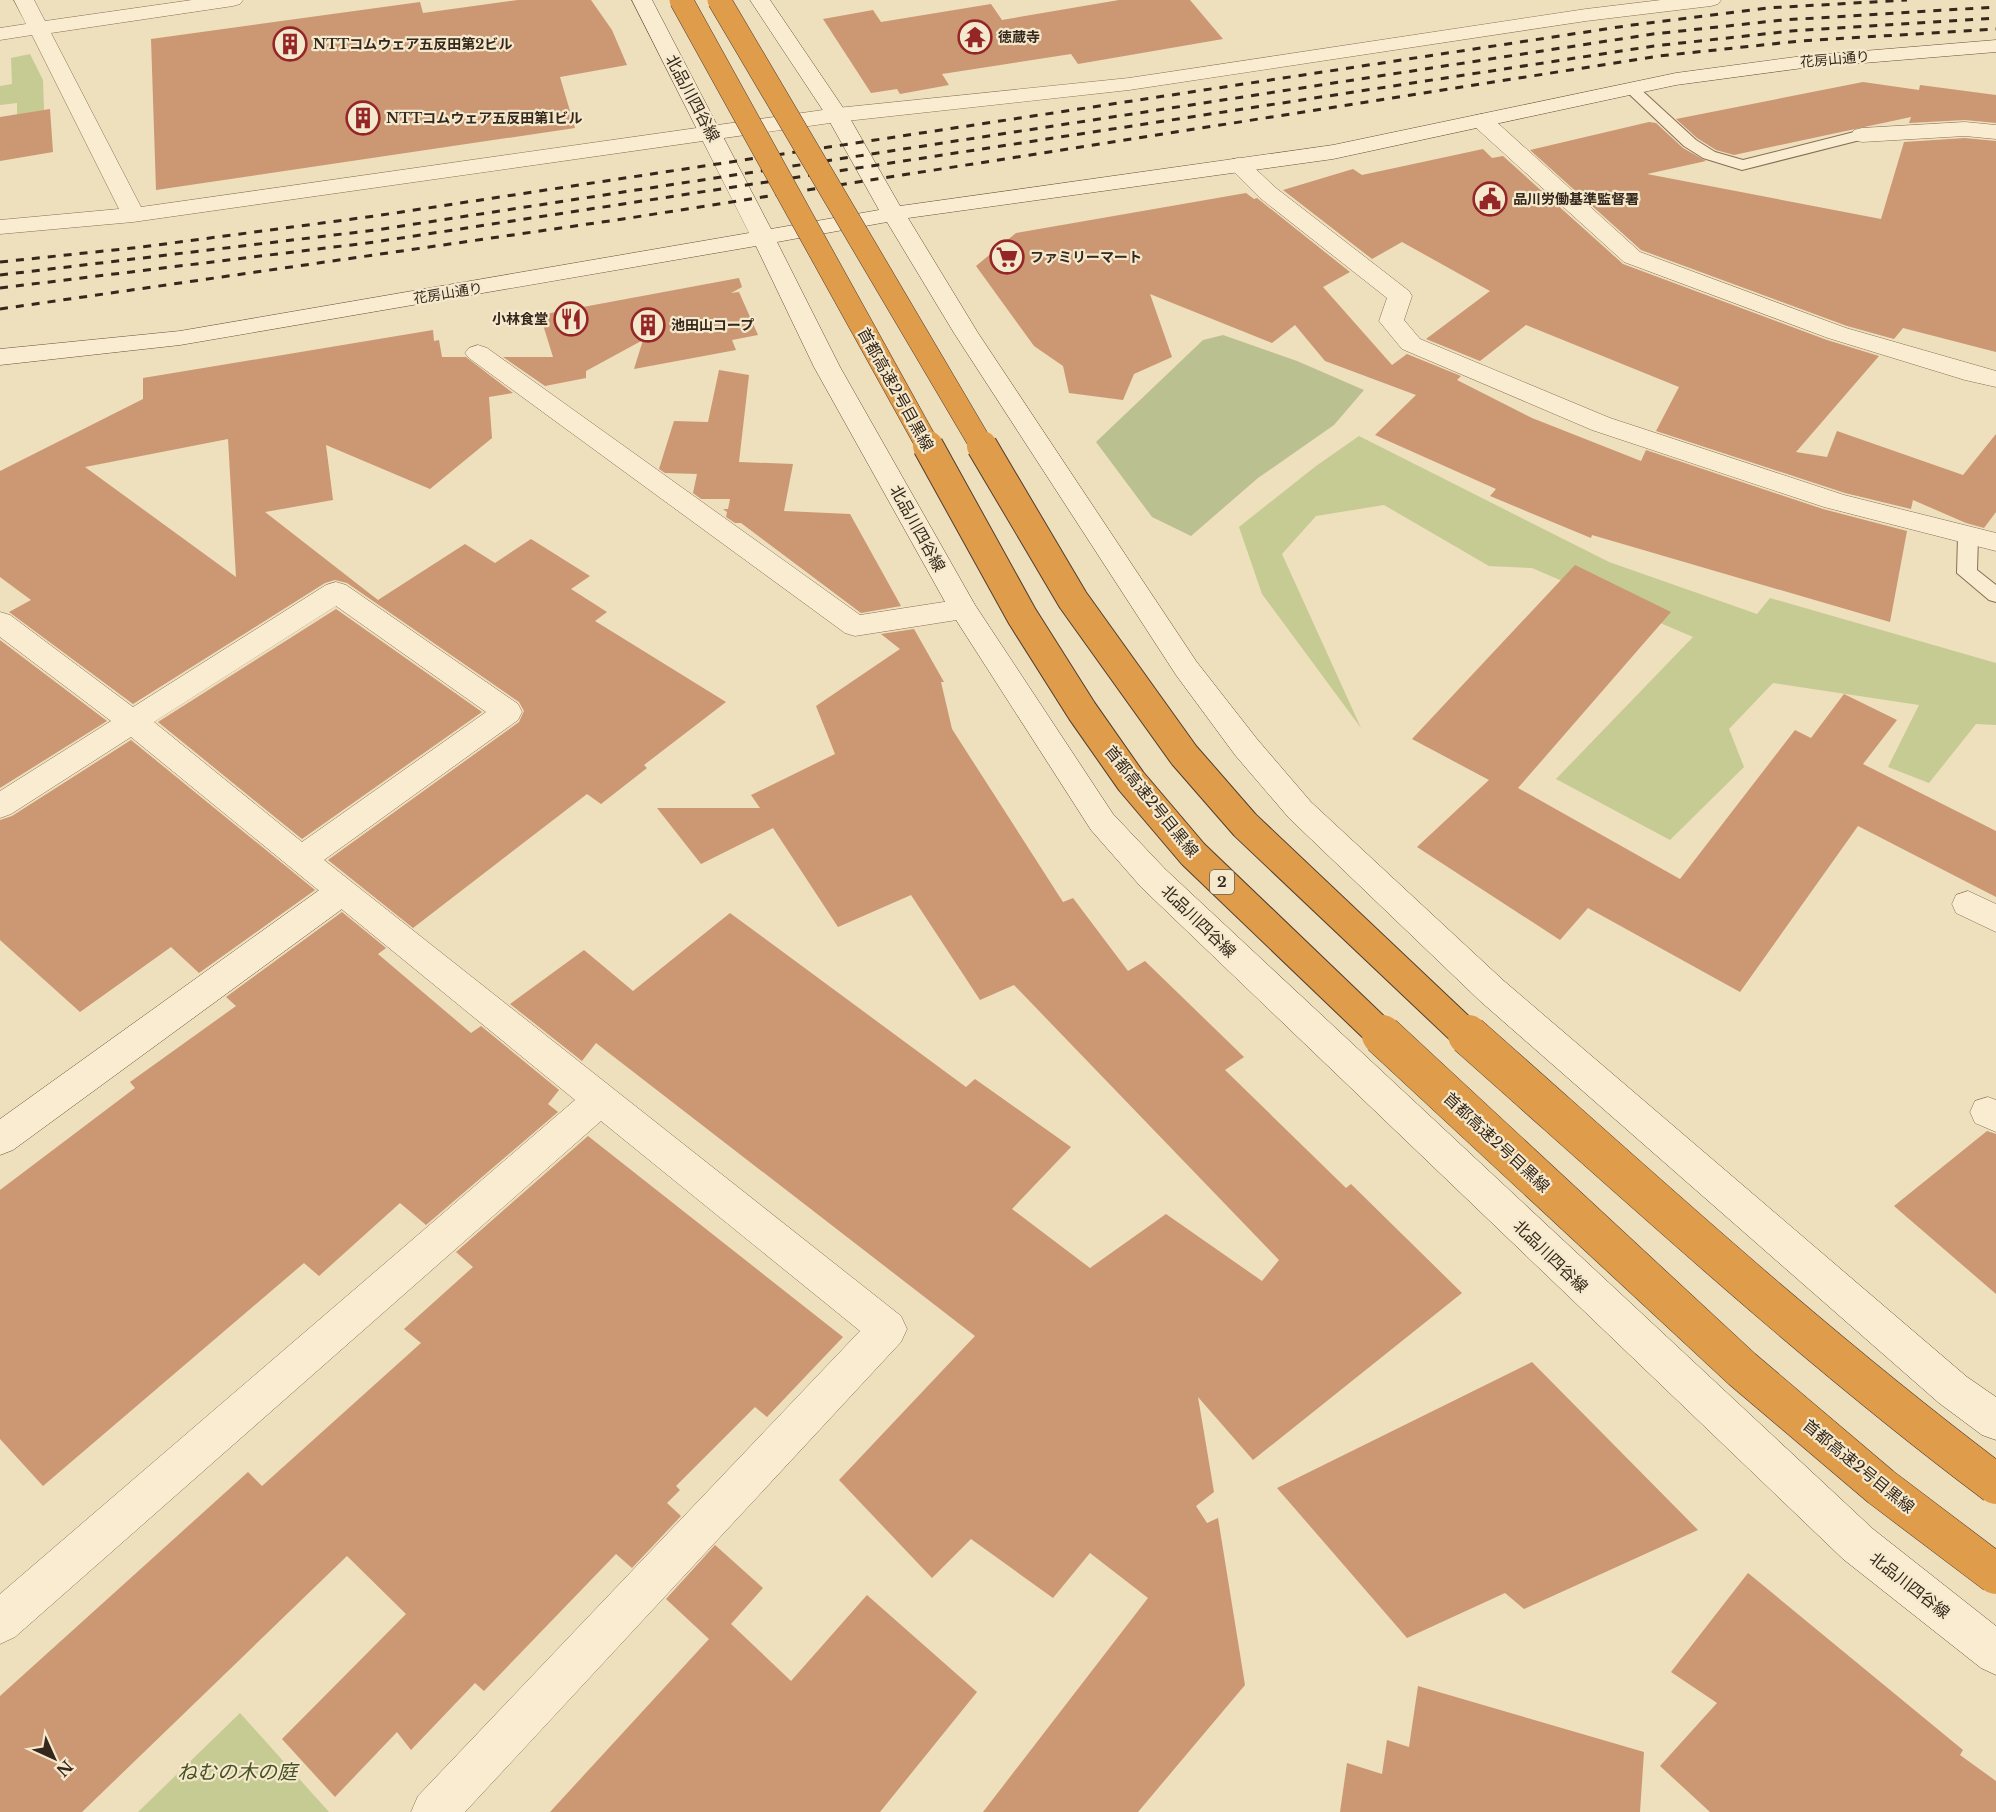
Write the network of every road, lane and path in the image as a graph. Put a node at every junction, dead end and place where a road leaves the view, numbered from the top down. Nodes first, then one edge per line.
1 (24, 0) edge
2 (233, 0) edge
3 (642, 0) edge
4 (681, 0) edge
5 (719, 0) edge
6 (760, 0) edge
7 (1711, 0) edge
8 (39, 28) junction
9 (0, 34) edge
10 (1996, 46) edge
11 (1632, 89) junction
12 (837, 115) junction
13 (1482, 122) junction
14 (711, 131) junction
15 (1996, 132) edge
16 (1862, 135) joint
17 (1238, 165) junction
18 (894, 215) junction
19 (133, 216) junction
20 (0, 227) edge
21 (763, 238) junction
22 (478, 353) dead end
23 (0, 357) edge
24 (1996, 379) edge
25 (1968, 537) junction
26 (1996, 542) edge
27 (1996, 595) edge
28 (963, 609) junction
29 (0, 622) edge
30 (133, 722) junction
31 (0, 806) edge
32 (302, 859) junction
33 (341, 892) junction
34 (602, 1099) junction
35 (0, 1139) edge
36 (1996, 1421) edge
37 (1996, 1484) edge
38 (1996, 1574) edge
39 (0, 1622) edge
40 (1996, 1653) edge
41 (434, 1812) edge

1 - 8 street
2 - 8 street
3 - 14 street, 北品川四谷線
4 - 38 highway, 首都高速2号目黒線 / 2, bridge
5 - 37 highway, bridge
6 - 12 street
7 - 12 street
8 - 9 street
8 - 19 street
10 - 11 street, 花房山通り
11 - 13 street, 花房山通り
11 - 16 lane
12 - 14 street
12 - 18 street
13 - 17 street, 花房山通り
13 - 24 street
14 - 19 street
14 - 21 street, 北品川四谷線
15 - 16 street
17 - 18 street, 花房山通り
17 - 25 street
18 - 21 street, 花房山通り
18 - 36 street
19 - 20 street
21 - 23 street, 花房山通り
21 - 28 street, 北品川四谷線
22 - 28 street
25 - 26 street
25 - 27 lane
28 - 40 street, 北品川四谷線
29 - 30 street
30 - 31 street
30 - 32 street
30 - 32 street
32 - 33 street
33 - 34 street
33 - 35 street
34 - 39 street
34 - 41 street

